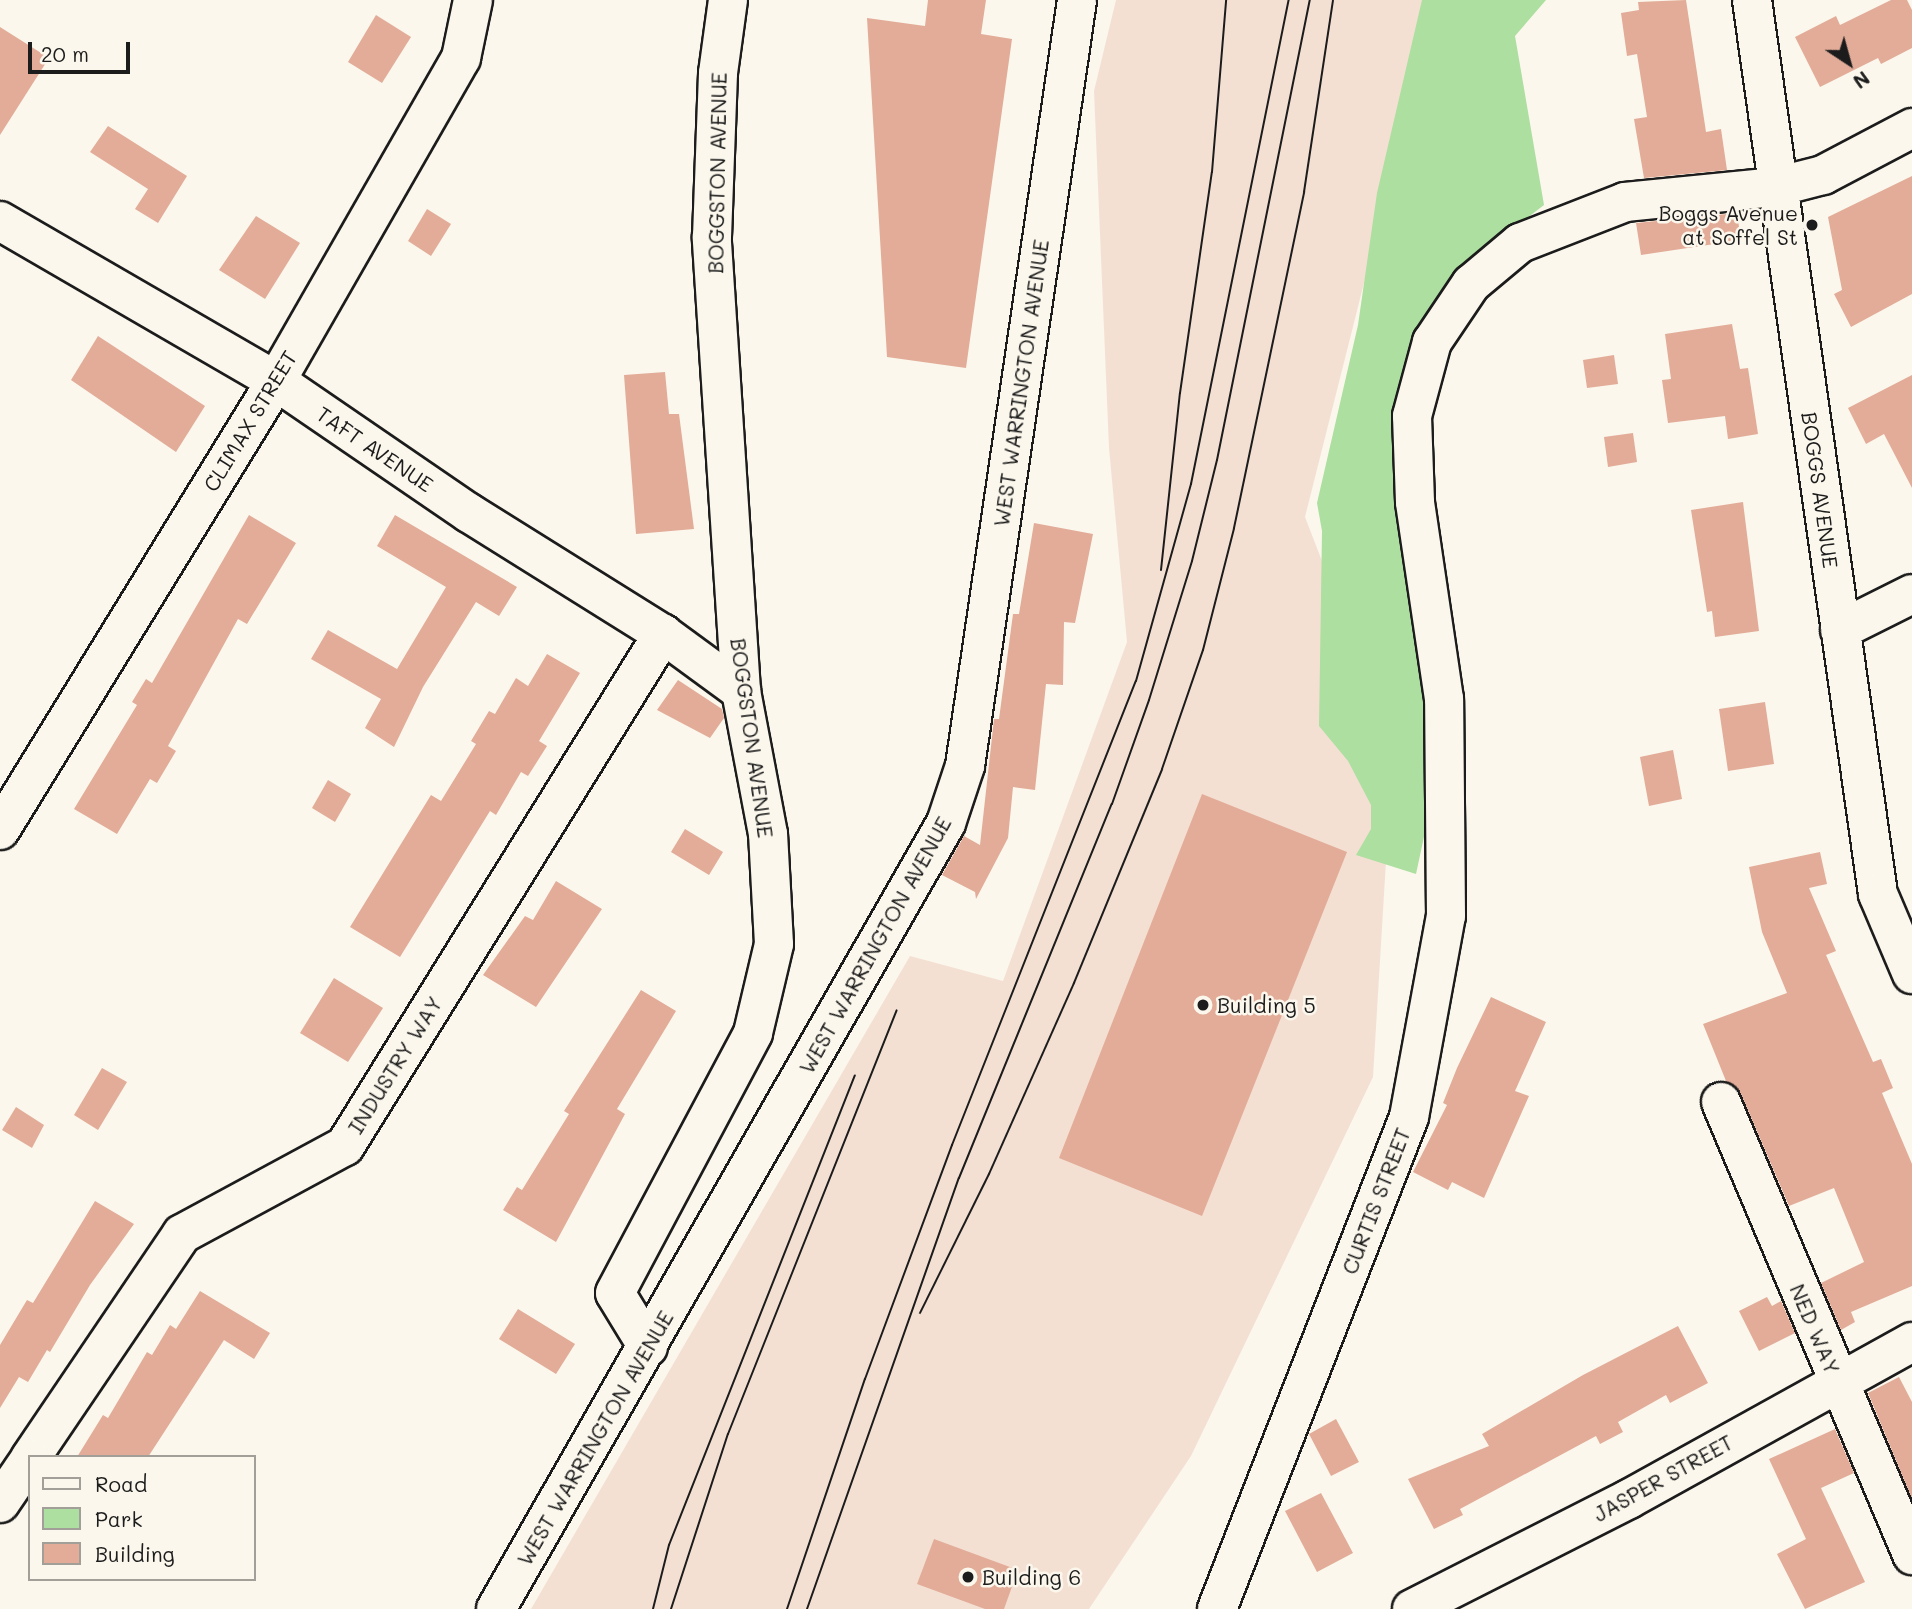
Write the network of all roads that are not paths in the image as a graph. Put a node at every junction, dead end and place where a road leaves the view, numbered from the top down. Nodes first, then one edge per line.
1 (473, 0) edge
2 (728, 0) edge
3 (1077, 0) edge
4 (1752, 0) edge
5 (1912, 128) edge
6 (1776, 187) junction
7 (0, 221) edge
8 (276, 380) junction
9 (1912, 594) edge
10 (1840, 630) junction
11 (663, 634) junction
12 (741, 691) junction
13 (0, 830) edge
14 (1912, 974) edge
15 (1721, 1102) dead end
16 (1912, 1342) edge
17 (648, 1347) junction
18 (1837, 1381) junction
19 (33, 1455) edge
20 (28, 1462) edge
21 (0, 1503) edge
22 (1912, 1555) edge
23 (496, 1609) edge
24 (1217, 1609) edge
25 (1412, 1609) edge

1 - 8 street, CLIMAX STREET
2 - 12 street, BOGGSTON AVENUE
3 - 17 street, WEST WARRINGTON AVENUE
4 - 6 street, BOGGS AVENUE
5 - 6 street, CURTIS STREET
6 - 10 street, BOGGS AVENUE
6 - 24 street, CURTIS STREET
7 - 8 street, TAFT AVENUE
8 - 11 street, TAFT AVENUE
8 - 13 street, CLIMAX STREET
9 - 10 street
10 - 14 street, BOGGS AVENUE
11 - 12 street, TAFT AVENUE
11 - 19 street, INDUSTRY WAY
12 - 17 street, BOGGSTON AVENUE
15 - 18 street, NED WAY
16 - 18 street, JASPER STREET
17 - 23 street, WEST WARRINGTON AVENUE
18 - 22 street, NED WAY
18 - 25 street, JASPER STREET
20 - 21 street, INDUSTRY WAY

